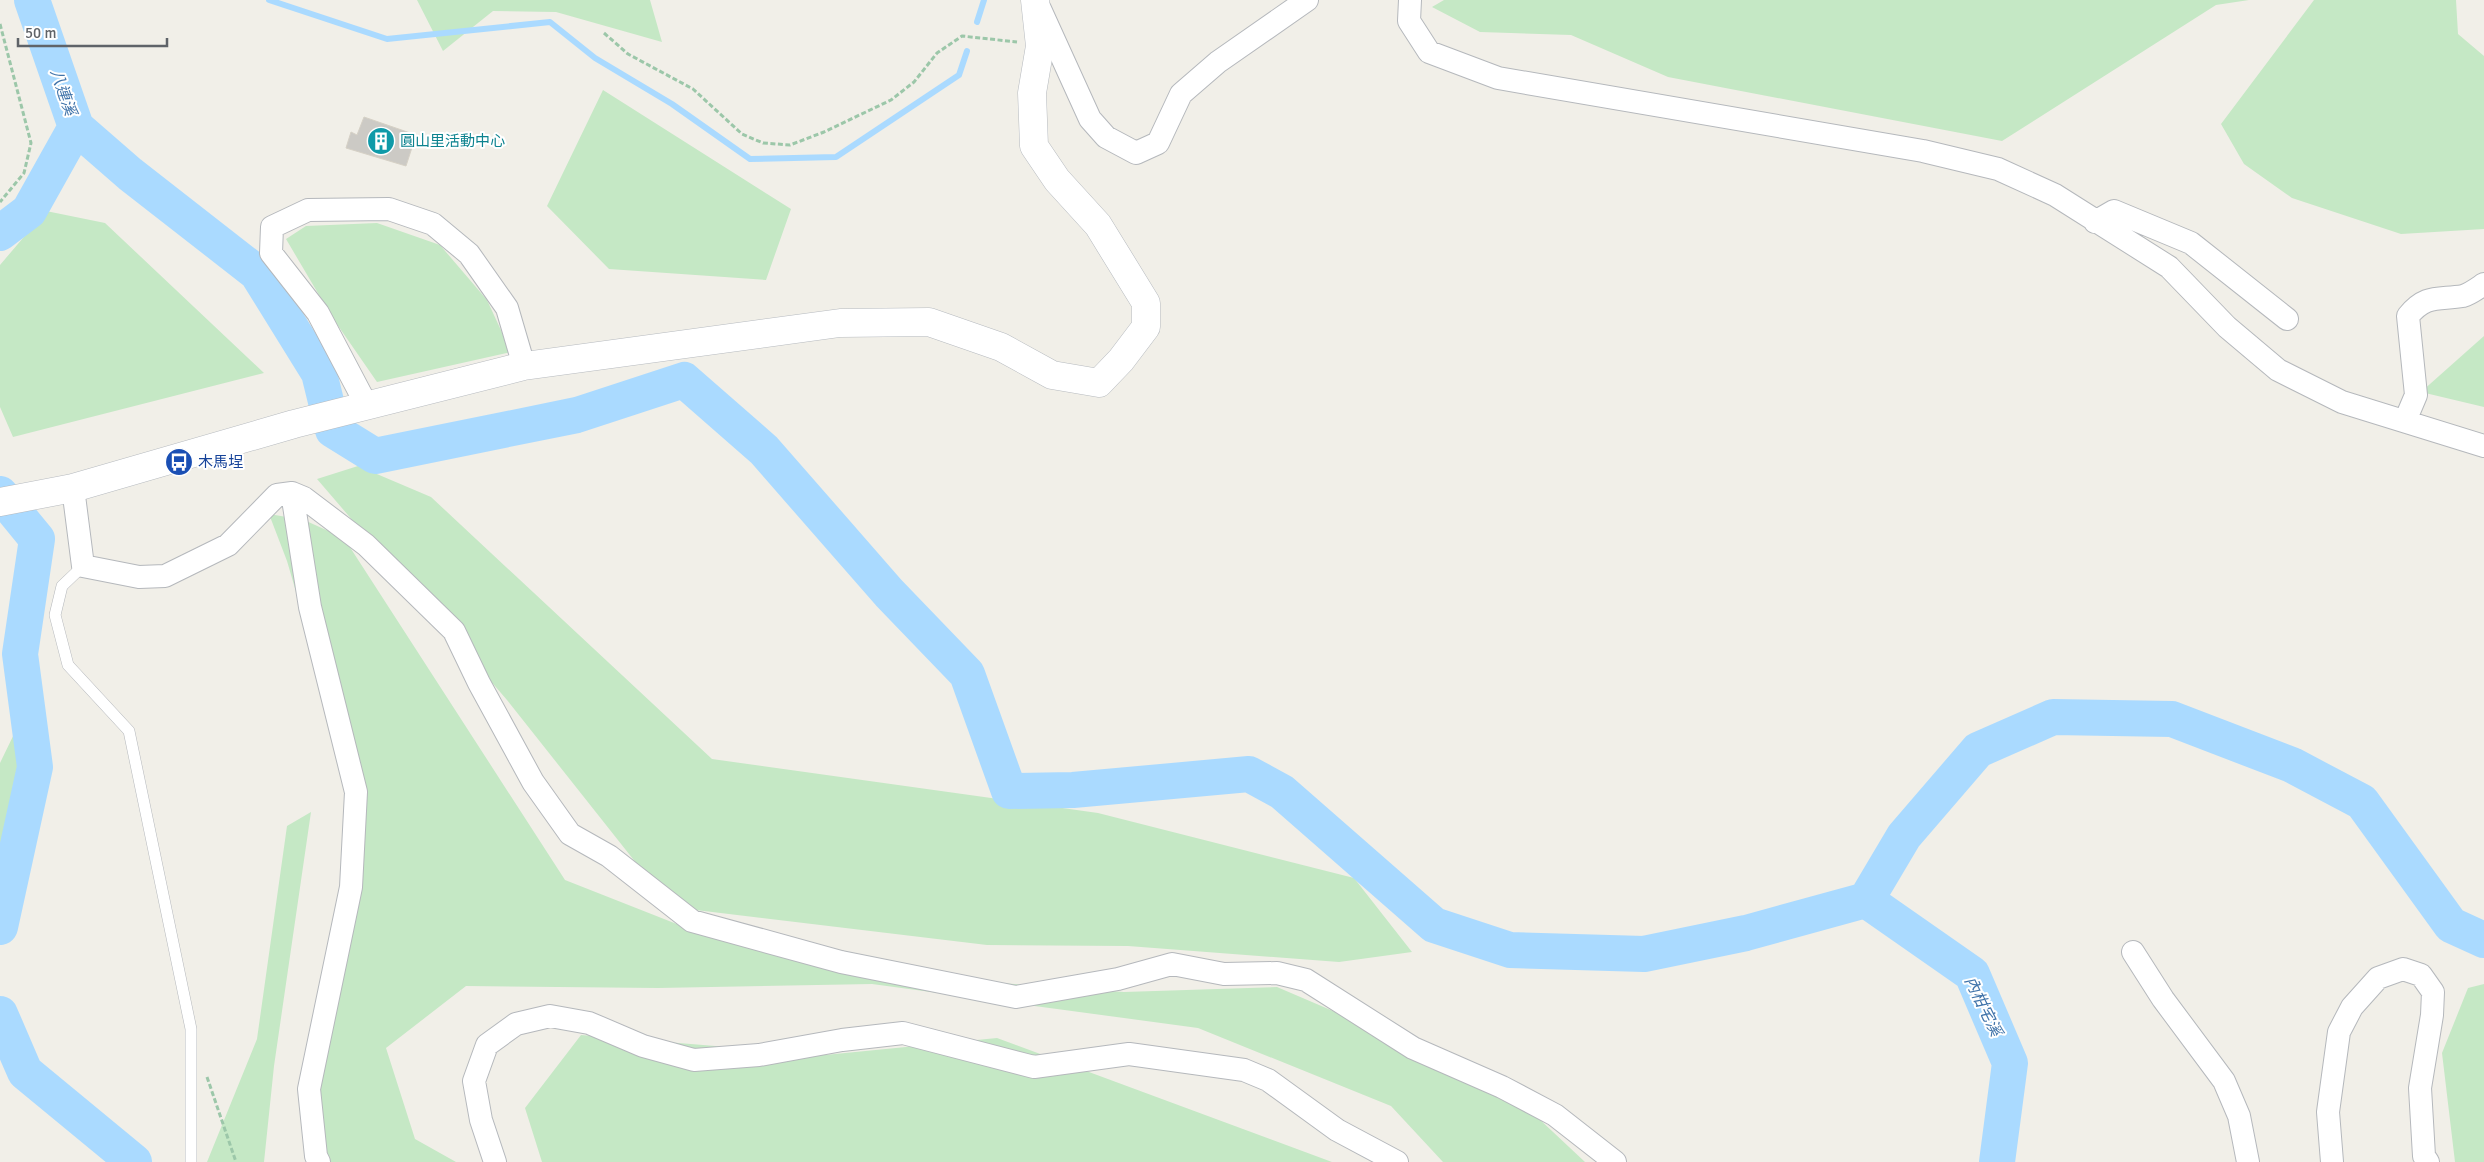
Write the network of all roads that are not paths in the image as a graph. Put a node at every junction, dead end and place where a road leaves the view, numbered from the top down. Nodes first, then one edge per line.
1 (1307, 0) edge
2 (1410, 0) edge
3 (1036, 2) edge
4 (2095, 222) junction
5 (2484, 284) edge
6 (2287, 319) dead end
7 (524, 366) junction
8 (361, 407) junction
9 (2405, 421) junction
10 (2484, 446) edge
11 (72, 488) junction
12 (292, 493) junction
13 (0, 502) edge
14 (83, 566) junction
15 (2133, 952) dead end
16 (191, 1162) edge
17 (319, 1162) edge
18 (495, 1162) edge
19 (1398, 1162) edge
20 (1614, 1162) edge
21 (2248, 1162) edge
22 (2332, 1162) edge
23 (2428, 1162) edge

1 - 3 street
2 - 4 street
3 - 7 street
4 - 6 street
4 - 9 street
5 - 9 street
7 - 8 street
7 - 8 street
8 - 11 street
9 - 10 street
11 - 13 street
11 - 14 street
12 - 14 street
12 - 17 street
12 - 20 street
14 - 16 lane
15 - 21 street
18 - 19 street
22 - 23 street

